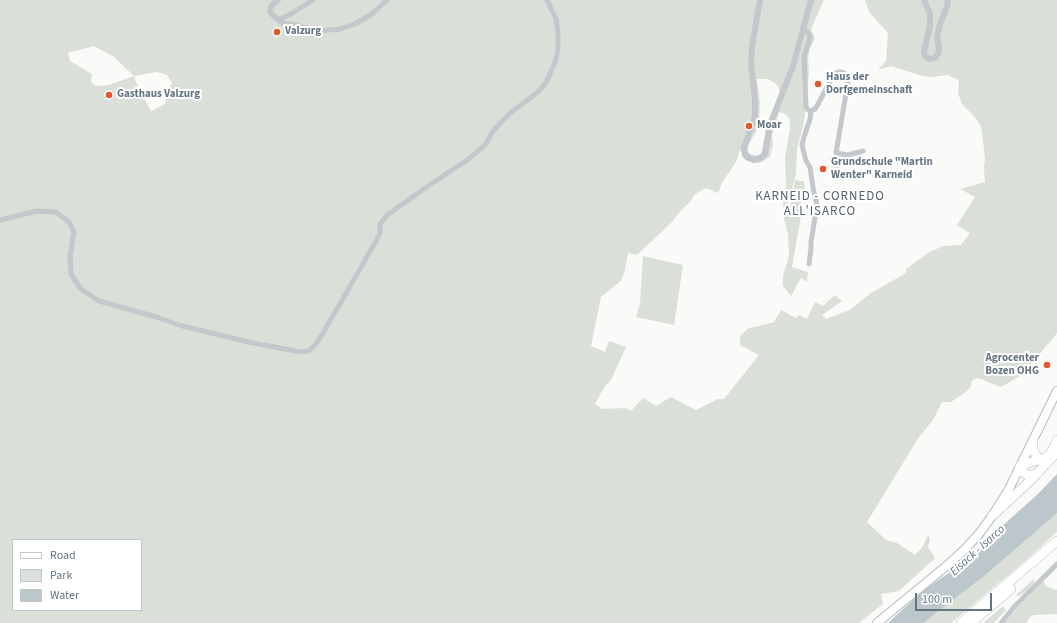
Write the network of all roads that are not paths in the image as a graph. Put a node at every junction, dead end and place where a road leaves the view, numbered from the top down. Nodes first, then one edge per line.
1 (278, 0) edge
2 (313, 0) edge
3 (387, 0) edge
4 (547, 0) edge
5 (760, 0) edge
6 (811, 0) edge
7 (924, 0) edge
8 (948, 0) edge
9 (281, 22) junction
10 (803, 30) junction
11 (811, 111) junction
12 (862, 151) dead end
13 (0, 220) edge
14 (809, 264) dead end
15 (1057, 391) edge
16 (1057, 440) edge
17 (1033, 441) junction
18 (1057, 452) edge
19 (1040, 460) junction
20 (1020, 466) junction
21 (1038, 473) junction
22 (992, 516) junction
23 (1057, 541) edge
24 (1057, 549) edge
25 (1057, 564) edge
26 (877, 623) edge
27 (961, 623) edge
28 (971, 623) edge
29 (1001, 623) edge

1 - 9 street
2 - 9 street
3 - 9 street
4 - 13 street
5 - 10 street
6 - 10 street
7 - 8 street
10 - 11 street
11 - 12 street
11 - 14 street
15 - 17 main road
16 - 19 highway
17 - 19 highway
17 - 20 main road
18 - 21 highway
19 - 20 highway
20 - 21 highway
20 - 22 main road
21 - 22 highway
22 - 26 main road
23 - 27 highway
24 - 28 highway
25 - 29 street

